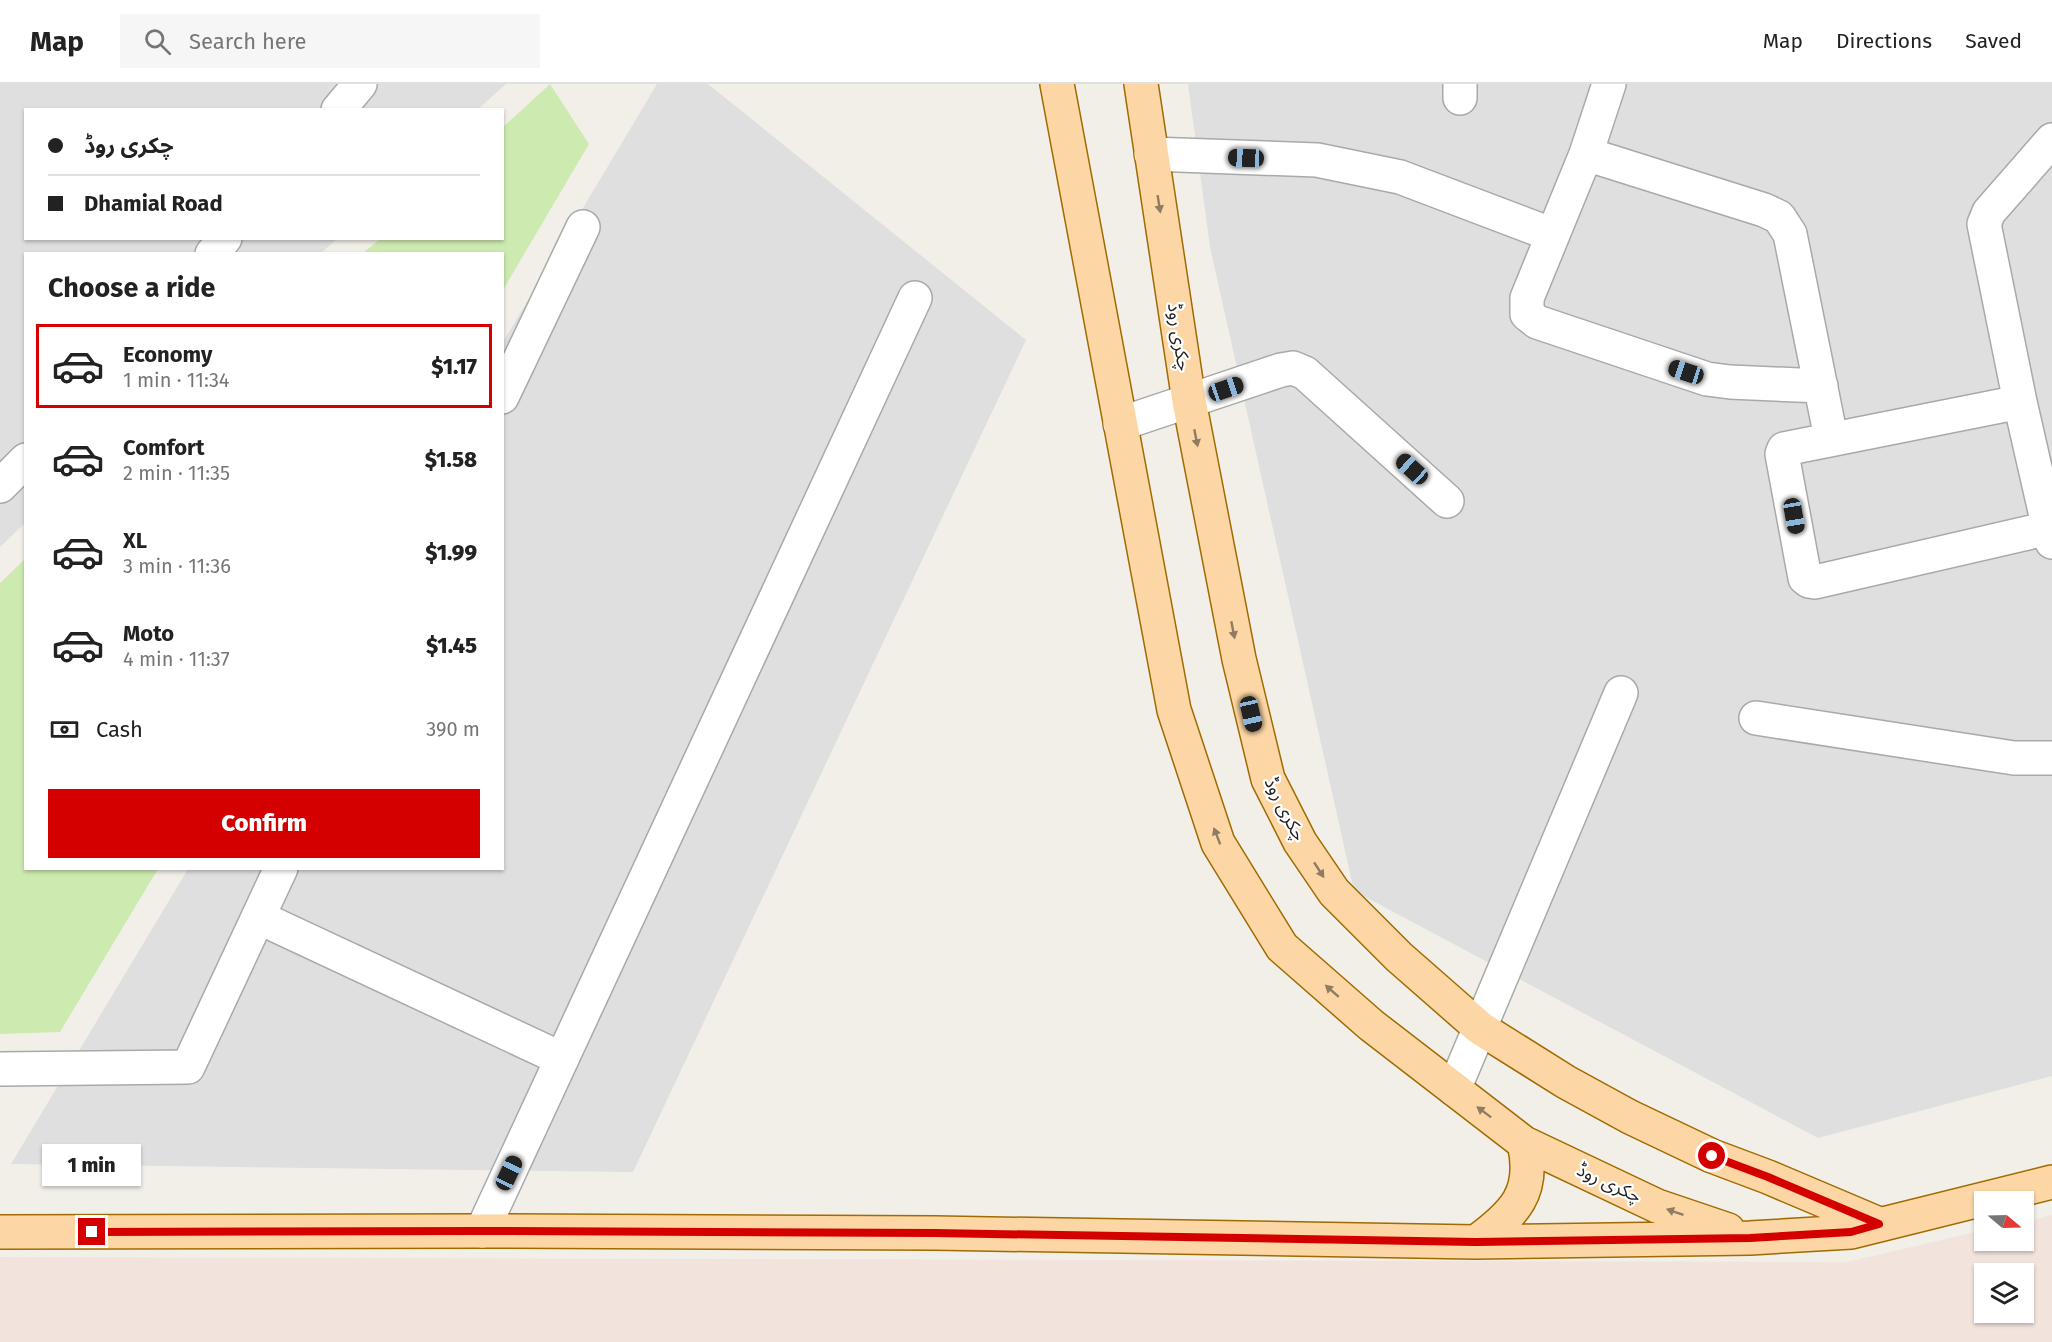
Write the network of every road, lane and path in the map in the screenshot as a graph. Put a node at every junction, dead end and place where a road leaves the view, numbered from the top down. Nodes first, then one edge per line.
1 (360, 84) edge
2 (1057, 84) edge
3 (1140, 84) edge
4 (1608, 84) edge
5 (340, 108) edge
6 (2052, 140) edge
7 (1151, 154) junction
8 (1586, 154) junction
9 (583, 227) dead end
10 (1553, 235) junction
11 (223, 240) edge
12 (214, 252) edge
13 (915, 298) dead end
14 (1821, 386) junction
15 (504, 394) edge
16 (1189, 401) junction
17 (2020, 402) junction
18 (1120, 424) junction
19 (1832, 438) junction
20 (24, 462) edge
21 (0, 486) edge
22 (1447, 501) dead end
23 (2050, 535) edge
24 (1621, 693) dead end
25 (1756, 718) dead end
26 (2052, 758) edge
27 (280, 870) edge
28 (258, 917) junction
29 (1480, 1028) junction
30 (562, 1059) junction
31 (0, 1069) edge
32 (1454, 1089) junction
33 (1524, 1143) junction
34 (2052, 1182) edge
35 (1879, 1224) junction
36 (482, 1231) junction
37 (0, 1232) edge
38 (1750, 1238) junction
39 (1476, 1242) junction

1 - 5 street
2 - 18 main road, چکری روڈ
3 - 7 main road, چکری روڈ
4 - 8 street
6 - 17 street
7 - 10 street
7 -> 16 main road, چکری روڈ
8 - 10 street
8 - 14 street
9 - 15 street
10 - 14 street
11 - 12 street
13 - 30 street
14 - 19 street
16 - 18 street
16 - 22 street
16 -> 29 main road, چکری روڈ
17 - 19 street
17 - 23 street
32 -> 18 main road, چکری روڈ
19 - 23 street
20 - 21 street
24 - 29 street
25 - 26 street
27 - 28 street
28 - 30 street
28 - 31 street
29 - 32 street
29 - 35 main road, چکری روڈ
30 - 36 street
33 -> 32 main road, چکری روڈ
38 -> 33 main road, چکری روڈ
33 - 39 main road
34 - 35 main road
35 - 38 main road
36 - 37 main road
36 - 39 main road
38 - 39 main road

